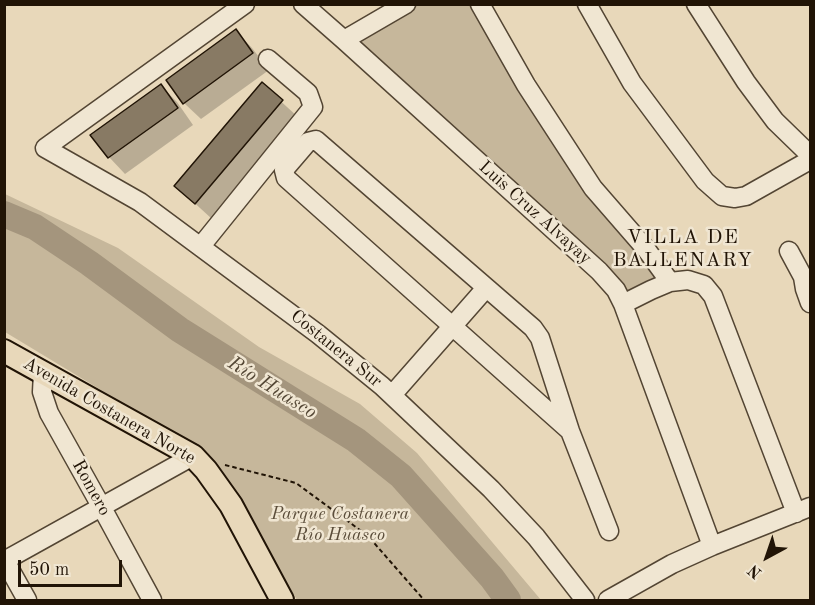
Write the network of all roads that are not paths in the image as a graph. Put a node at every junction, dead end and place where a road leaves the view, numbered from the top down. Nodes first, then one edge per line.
1 (245, 4) edge
2 (303, 4) edge
3 (406, 4) edge
4 (480, 4) edge
5 (587, 4) edge
6 (696, 4) edge
7 (344, 40) junction
8 (268, 59) dead end
9 (810, 155) edge
10 (810, 160) edge
11 (201, 246) junction
12 (789, 251) dead end
13 (807, 274) edge
14 (670, 282) junction
15 (486, 288) junction
16 (810, 303) edge
17 (623, 304) junction
18 (453, 327) junction
19 (4, 351) edge
20 (43, 373) junction
21 (392, 395) junction
22 (570, 431) junction
23 (193, 456) junction
24 (101, 506) junction
25 (803, 510) edge
26 (609, 531) dead end
27 (712, 546) junction
28 (5, 560) edge
29 (27, 600) edge
30 (152, 600) edge
31 (282, 600) edge
32 (585, 600) edge
33 (608, 600) edge

1 - 11 street, Costanera Sur
2 - 7 street, Luis Cruz Alvayay
3 - 7 street
4 - 14 street
5 - 10 street
6 - 9 street
7 - 17 street, Luis Cruz Alvayay
8 - 11 street
11 - 21 street, Costanera Sur
12 - 13 street
13 - 16 street
14 - 17 street
14 - 25 street
15 - 18 street
15 - 18 street
15 - 22 street
17 - 27 street, Luis Cruz Alvayay
18 - 21 street
18 - 22 street
19 - 20 main road, Avenida Costanera Norte
20 - 23 main road, Avenida Costanera Norte
20 - 24 street, Romero
21 - 32 street, Costanera Sur
22 - 26 street
23 - 24 street
23 - 31 main road, Avenida Costanera Norte
24 - 28 street
24 - 30 street, Romero
25 - 27 street
27 - 33 street
28 - 29 street

